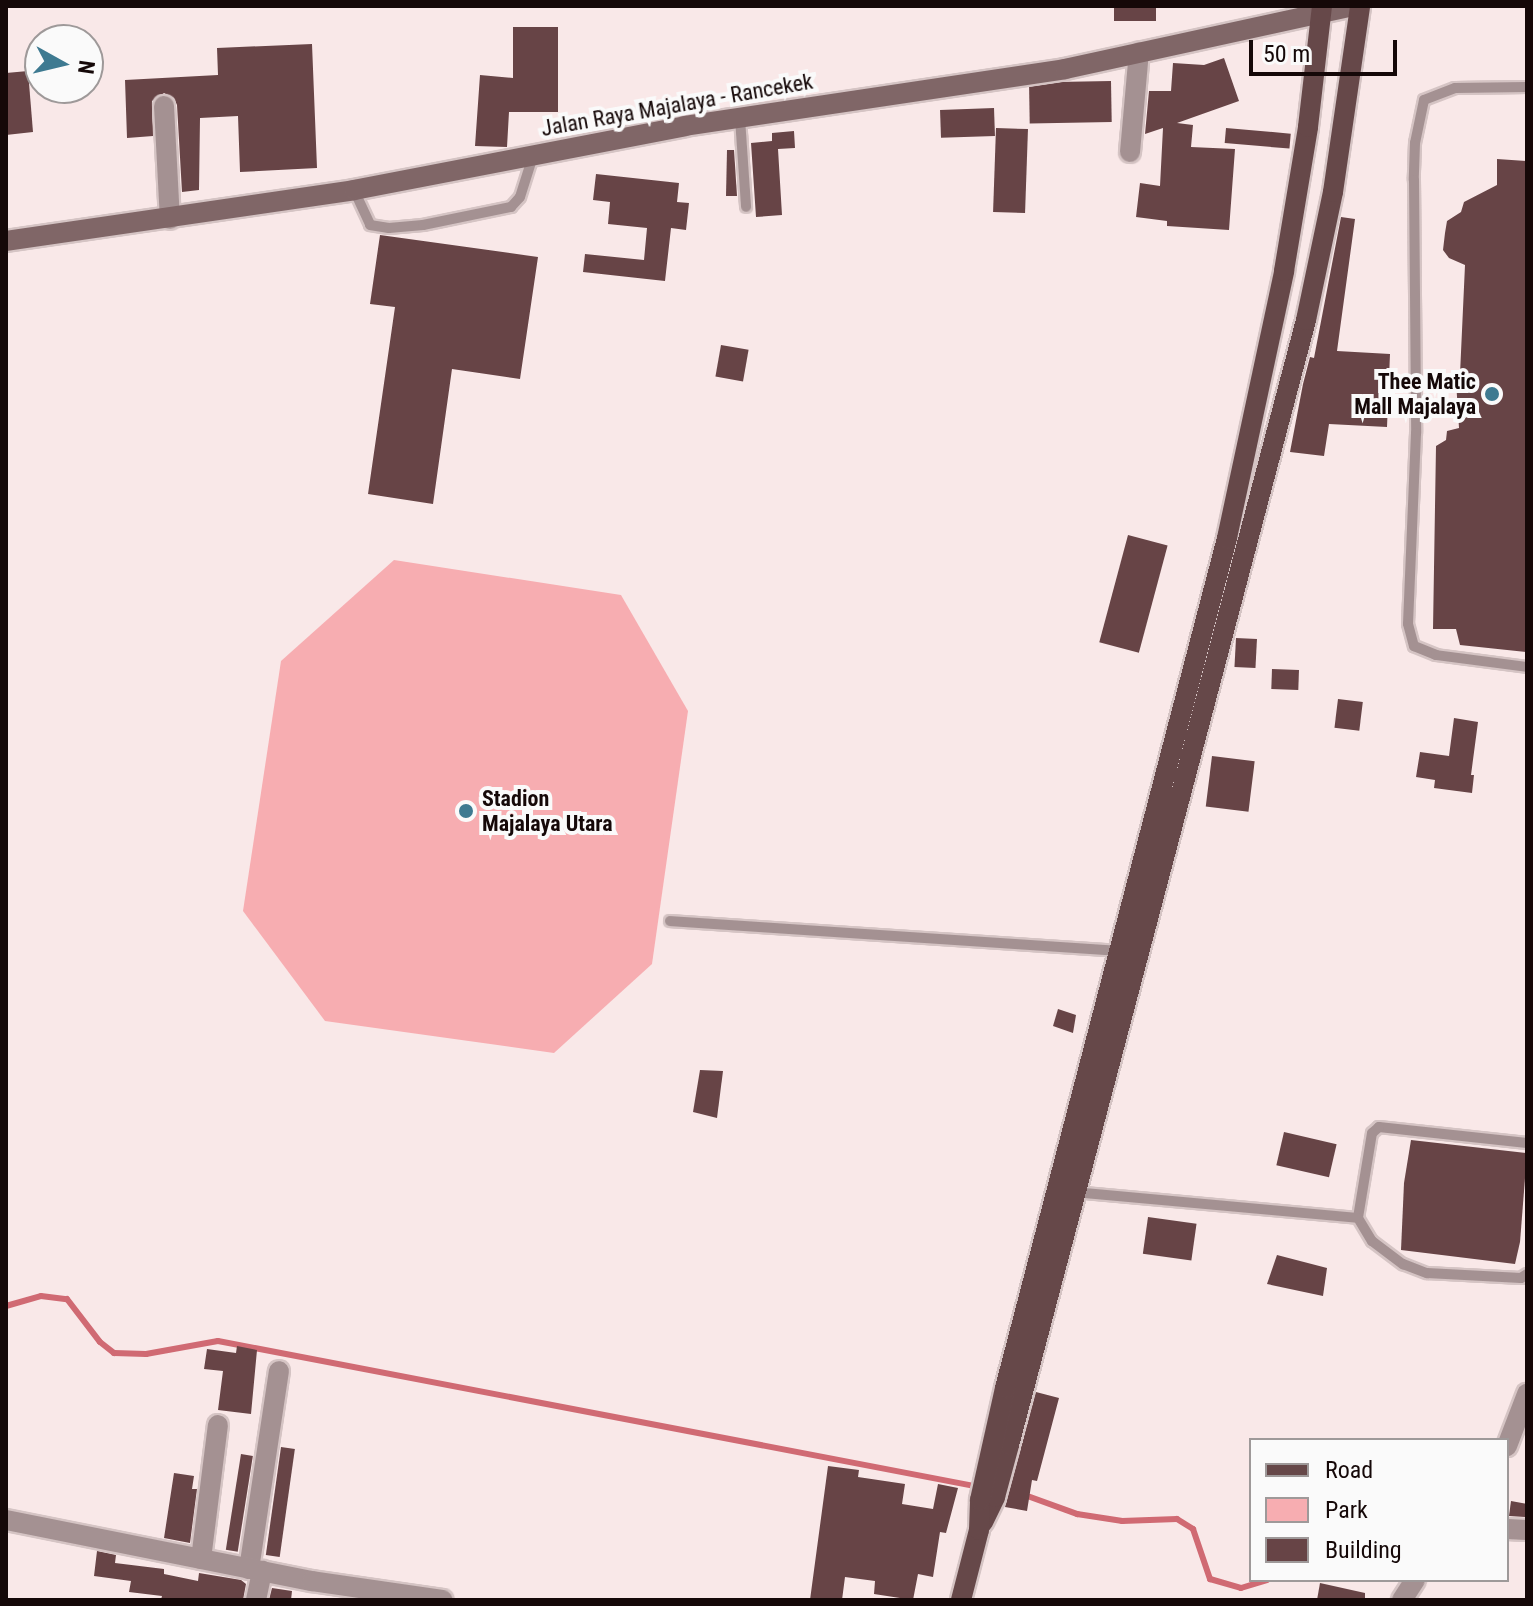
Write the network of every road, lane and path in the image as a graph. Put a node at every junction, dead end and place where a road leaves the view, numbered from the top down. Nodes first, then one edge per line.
1 (1357, 6) edge
2 (1322, 10) edge
3 (1139, 52) junction
4 (1527, 87) edge
5 (164, 106) dead end
6 (740, 118) junction
7 (1130, 152) dead end
8 (534, 154) junction
9 (354, 190) junction
10 (746, 207) dead end
11 (170, 219) junction
12 (6, 241) edge
13 (1527, 667) edge
14 (670, 921) dead end
15 (1119, 951) junction
16 (1527, 1143) edge
17 (1066, 1192) junction
18 (1358, 1218) junction
19 (1527, 1274) edge
20 (279, 1371) dead end
21 (1527, 1394) edge
22 (218, 1425) dead end
23 (1509, 1441) edge
24 (6, 1520) edge
25 (201, 1559) junction
26 (256, 1570) junction
27 (1414, 1582) edge
28 (256, 1600) edge
29 (443, 1600) edge
30 (961, 1600) edge
31 (1402, 1600) edge

1 - 2 main road, Jalan Raya Majalaya - Rancekek
1 - 17 main road
2 - 3 main road, Jalan Raya Majalaya - Rancekek
2 - 15 main road
3 - 6 main road, Jalan Raya Majalaya - Rancekek
3 - 7 street
4 - 13 lane
5 - 11 street
6 - 8 main road, Jalan Raya Majalaya - Rancekek
6 - 10 lane
8 - 9 main road, Jalan Raya Majalaya - Rancekek
8 - 9 lane
9 - 11 main road, Jalan Raya Majalaya - Rancekek
11 - 12 main road, Jalan Raya Majalaya - Rancekek
14 - 15 lane
15 - 17 main road
16 - 18 lane
17 - 18 lane
17 - 30 main road
18 - 19 lane
20 - 26 street
21 - 23 street
22 - 25 street
24 - 25 street
25 - 26 street
26 - 28 street
26 - 29 street
27 - 31 street

